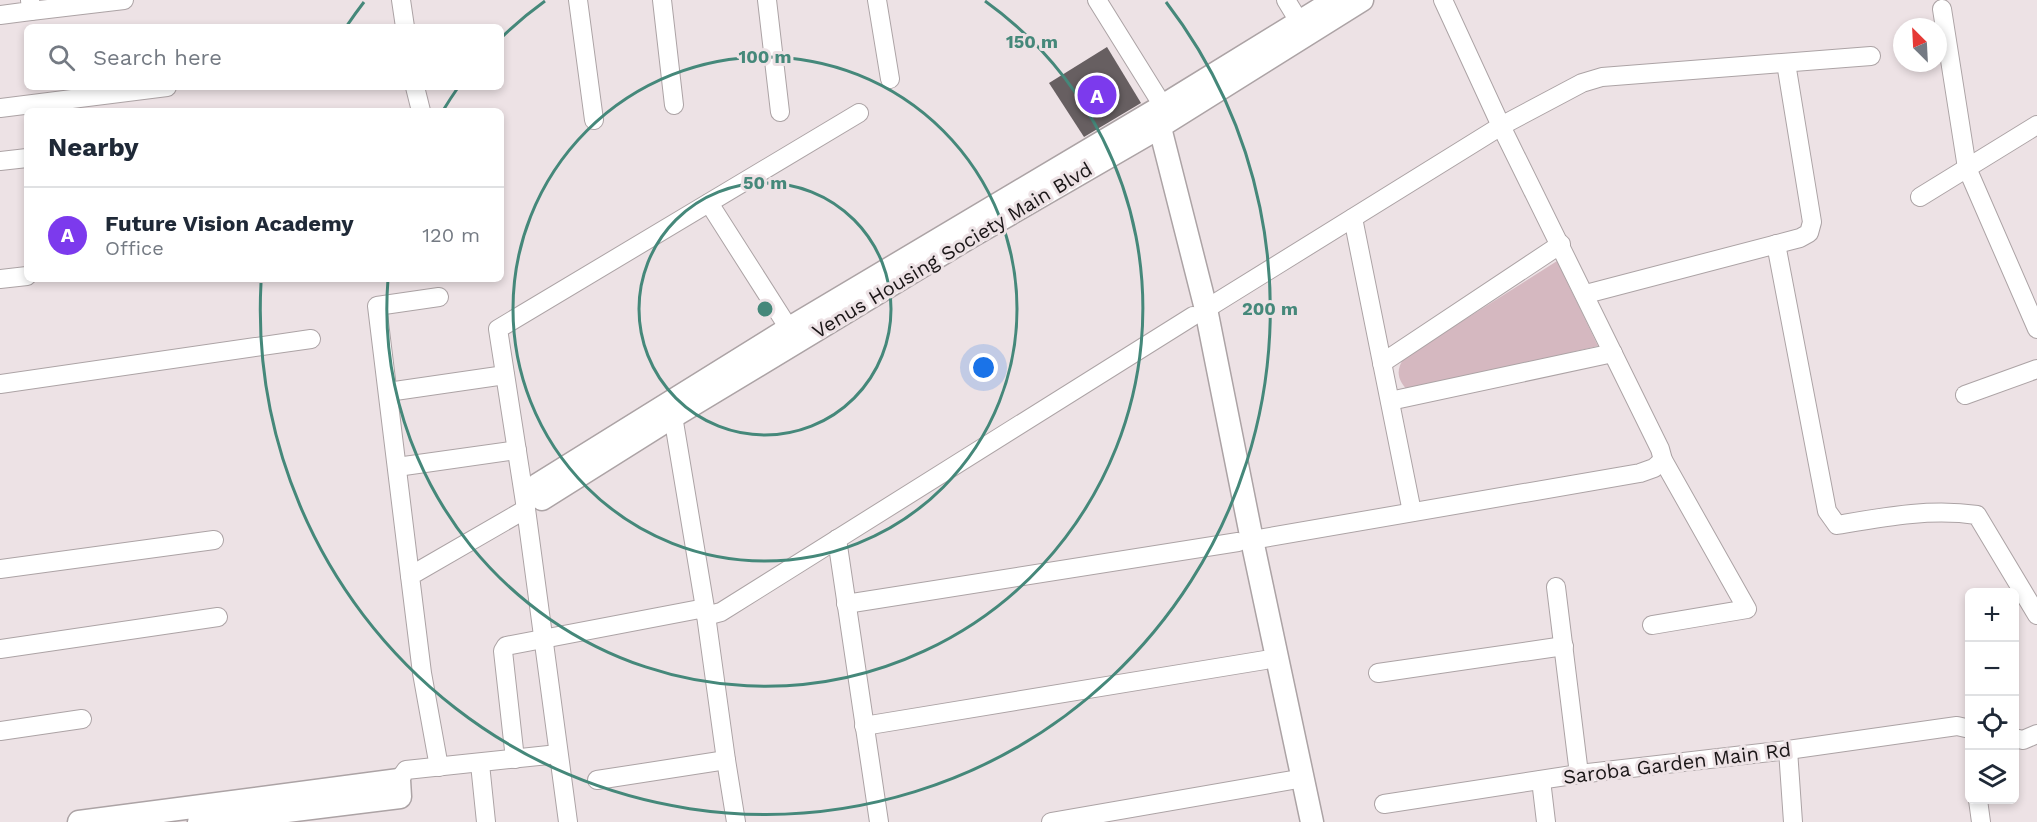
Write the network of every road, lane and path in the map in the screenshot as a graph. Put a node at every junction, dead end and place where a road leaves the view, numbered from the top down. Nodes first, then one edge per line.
1 (401, 0) edge
2 (578, 0) edge
3 (662, 0) edge
4 (767, 0) edge
5 (877, 0) edge
6 (1097, 0) edge
7 (1286, 0) edge
8 (1335, 0) edge
9 (1362, 0) edge
10 (1443, 0) edge
11 (113, 1) edge
12 (31, 5) edge
13 (1942, 9) dead end
14 (0, 15) edge
15 (405, 24) edge
16 (1303, 28) junction
17 (1871, 56) dead end
18 (1786, 63) junction
19 (890, 79) dead end
20 (143, 90) edge
21 (417, 90) edge
22 (674, 105) dead end
23 (0, 108) edge
24 (420, 108) edge
25 (780, 112) dead end
26 (859, 113) dead end
27 (1154, 119) junction
28 (594, 120) dead end
29 (2037, 125) edge
30 (1502, 126) junction
31 (24, 158) edge
32 (0, 161) edge
33 (1966, 168) junction
34 (1920, 197) dead end
35 (710, 203) junction
36 (1353, 218) junction
37 (1561, 244) junction
38 (1776, 244) junction
39 (24, 276) edge
40 (0, 279) edge
41 (1586, 294) junction
42 (439, 297) dead end
43 (1200, 313) junction
44 (2037, 329) edge
45 (793, 335) junction
46 (310, 339) dead end
47 (1613, 353) junction
48 (1382, 363) junction
49 (2037, 369) edge
50 (505, 375) junction
51 (0, 384) edge
52 (388, 392) junction
53 (1965, 395) dead end
54 (1390, 401) junction
55 (672, 409) junction
56 (517, 450) junction
57 (1663, 460) junction
58 (397, 467) junction
59 (535, 498) junction
60 (1412, 512) junction
61 (837, 539) junction
62 (214, 540) dead end
63 (1245, 541) junction
64 (0, 569) edge
65 (410, 576) junction
66 (1556, 587) dead end
67 (846, 604) junction
68 (705, 612) junction
69 (2037, 615) edge
70 (218, 617) dead end
71 (1652, 625) dead end
72 (542, 638) junction
73 (1564, 646) junction
74 (0, 649) edge
75 (1271, 659) junction
76 (1378, 673) dead end
77 (82, 719) dead end
78 (864, 726) junction
79 (1965, 728) edge
80 (0, 731) edge
81 (2037, 734) edge
82 (2019, 739) edge
83 (1788, 750) junction
84 (558, 754) junction
85 (515, 759) junction
86 (726, 760) junction
87 (480, 764) junction
88 (439, 767) junction
89 (1579, 774) junction
90 (1297, 779) junction
91 (399, 780) junction
92 (597, 780) dead end
93 (1541, 780) junction
94 (1384, 804) dead end
95 (1979, 804) edge
96 (1129, 816) edge
97 (89, 821) edge
98 (200, 822) edge
99 (486, 822) edge
100 (568, 822) edge
101 (736, 822) edge
102 (879, 822) edge
103 (1051, 822) edge
104 (1298, 822) edge
105 (1312, 822) edge
106 (1546, 822) edge
107 (1793, 822) edge
108 (1981, 822) edge

1 - 15 street
2 - 28 street
3 - 22 street
4 - 25 street
5 - 19 street
6 - 27 street
7 - 16 street
8 - 16 street, Venus Housing Society Main Blvd
9 - 16 street, Venus Housing Society Main Blvd
10 - 30 street
11 - 12 street
12 - 14 street
13 - 33 street
16 - 27 street, Venus Housing Society Main Blvd
17 - 18 street
18 - 30 street
18 - 38 street
20 - 23 street
21 - 24 street
26 - 35 street
27 - 43 street
27 - 45 street, Venus Housing Society Main Blvd
29 - 33 street
30 - 36 street
30 - 37 street
31 - 32 street
33 - 34 street
33 - 44 street
35 - 45 street
35 - 50 street
36 - 43 street
36 - 48 street
37 - 41 street
37 - 48 street
38 - 41 street
38 - 69 street
39 - 40 street
41 - 47 street
42 - 52 street
43 - 61 street
43 - 63 street
45 - 55 street, Venus Housing Society Main Blvd
46 - 51 street
47 - 54 street
47 - 57 street
48 - 54 street
49 - 53 street
50 - 52 street
50 - 56 street
52 - 58 street
54 - 60 street
55 - 59 street, Venus Housing Society Main Blvd
55 - 68 street
56 - 58 street
56 - 59 street
57 - 60 street
57 - 71 street
58 - 65 street
59 - 65 street
59 - 72 street
60 - 63 street
61 - 67 street
61 - 68 street
62 - 64 street
63 - 67 street
63 - 75 street
65 - 88 street
66 - 73 street
67 - 78 street
68 - 72 street
68 - 86 street
70 - 74 street
72 - 84 street
72 - 85 street
73 - 76 street
73 - 89 street
75 - 78 street
75 - 90 street
77 - 80 street
78 - 102 street
79 - 83 street, Saroba Garden Main Rd
81 - 82 street
83 - 89 street, Saroba Garden Main Rd
83 - 107 street
84 - 85 street
84 - 100 street
85 - 87 street
86 - 92 street
86 - 101 street
87 - 88 street
87 - 99 street
88 - 91 street
89 - 93 street, Saroba Garden Main Rd
90 - 96 street
90 - 104 street
90 - 105 street
91 - 97 street
91 - 98 street
93 - 94 street, Saroba Garden Main Rd
93 - 106 street
95 - 108 street
96 - 103 street

